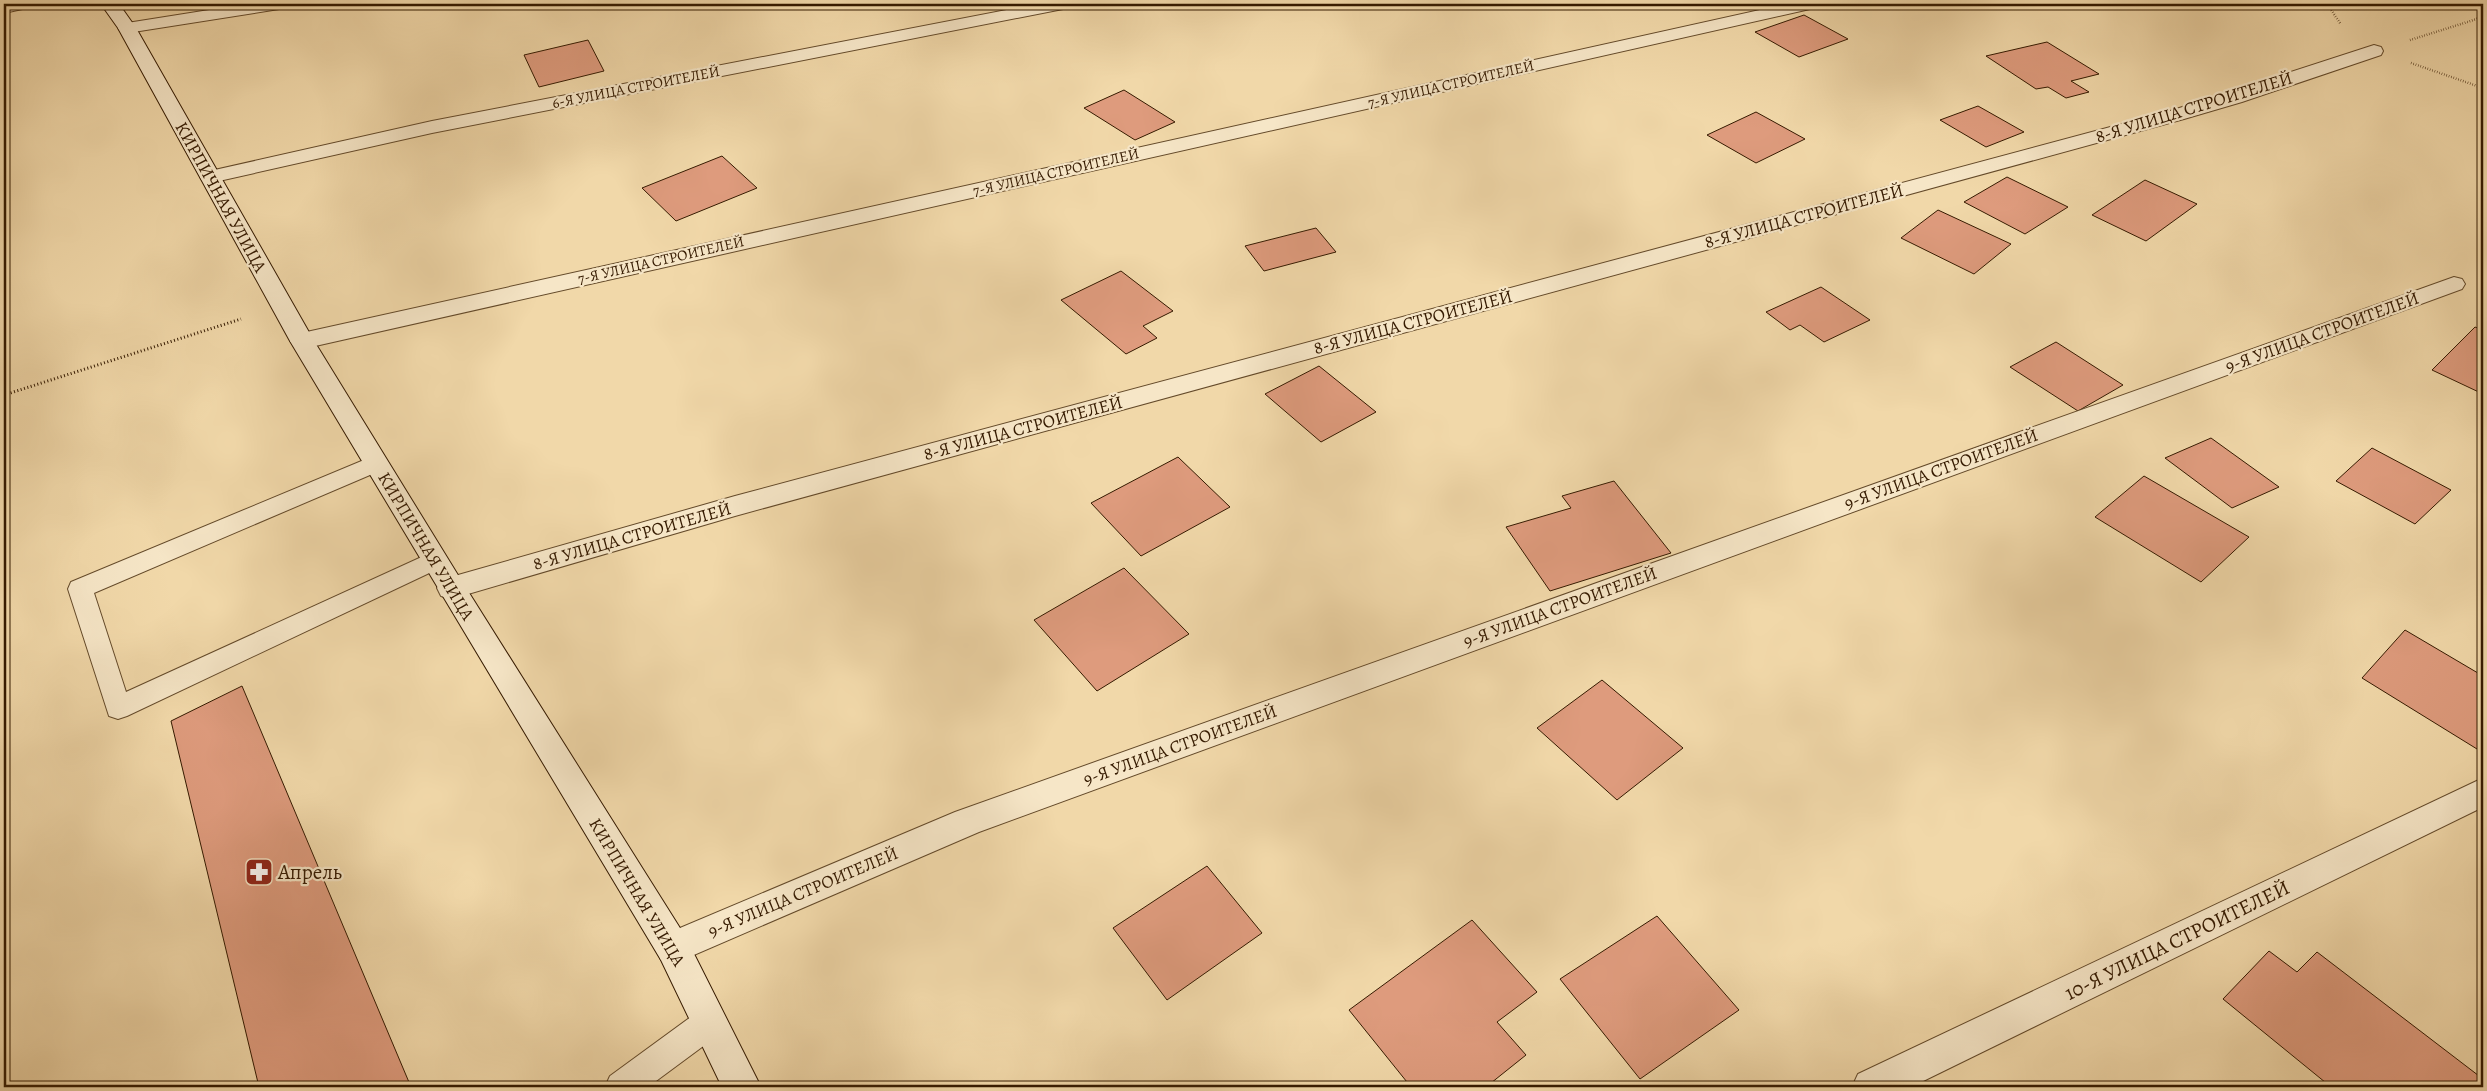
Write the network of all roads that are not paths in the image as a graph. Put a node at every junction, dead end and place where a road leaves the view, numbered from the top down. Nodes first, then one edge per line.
1 (20, 4) edge
2 (110, 4) edge
3 (279, 4) edge
4 (1063, 4) edge
5 (1810, 4) edge
6 (1782, 6) edge
7 (4, 8) edge
8 (127, 28) junction
9 (2374, 51) road end
10 (210, 177) junction
11 (2454, 284) dead end
12 (302, 341) junction
13 (376, 463) junction
14 (434, 561) junction
15 (451, 588) junction
16 (2483, 792) edge
17 (673, 948) junction
18 (710, 1022) junction
19 (621, 1087) edge
20 (742, 1087) edge
21 (1871, 1087) edge

1 - 7 street
2 - 8 street, КИРПИЧНАЯ УЛИЦА
3 - 8 street
4 - 10 street, 6-Я УЛИЦА СТРОИТЕЛЕЙ
5 - 6 street, 7-Я УЛИЦА СТРОИТЕЛЕЙ
6 - 12 street, 7-Я УЛИЦА СТРОИТЕЛЕЙ
8 - 10 street, КИРПИЧНАЯ УЛИЦА
9 - 15 street, 8-Я УЛИЦА СТРОИТЕЛЕЙ
10 - 12 street, КИРПИЧНАЯ УЛИЦА
11 - 17 street, 9-Я УЛИЦА СТРОИТЕЛЕЙ
12 - 13 street, КИРПИЧНАЯ УЛИЦА
13 - 14 street, КИРПИЧНАЯ УЛИЦА
13 - 14 lane
14 - 15 street, КИРПИЧНАЯ УЛИЦА
15 - 17 street, КИРПИЧНАЯ УЛИЦА
16 - 21 street, 10-Я УЛИЦА СТРОИТЕЛЕЙ
17 - 18 street, КИРПИЧНАЯ УЛИЦА
18 - 19 lane
18 - 20 street, КИРПИЧНАЯ УЛИЦА

